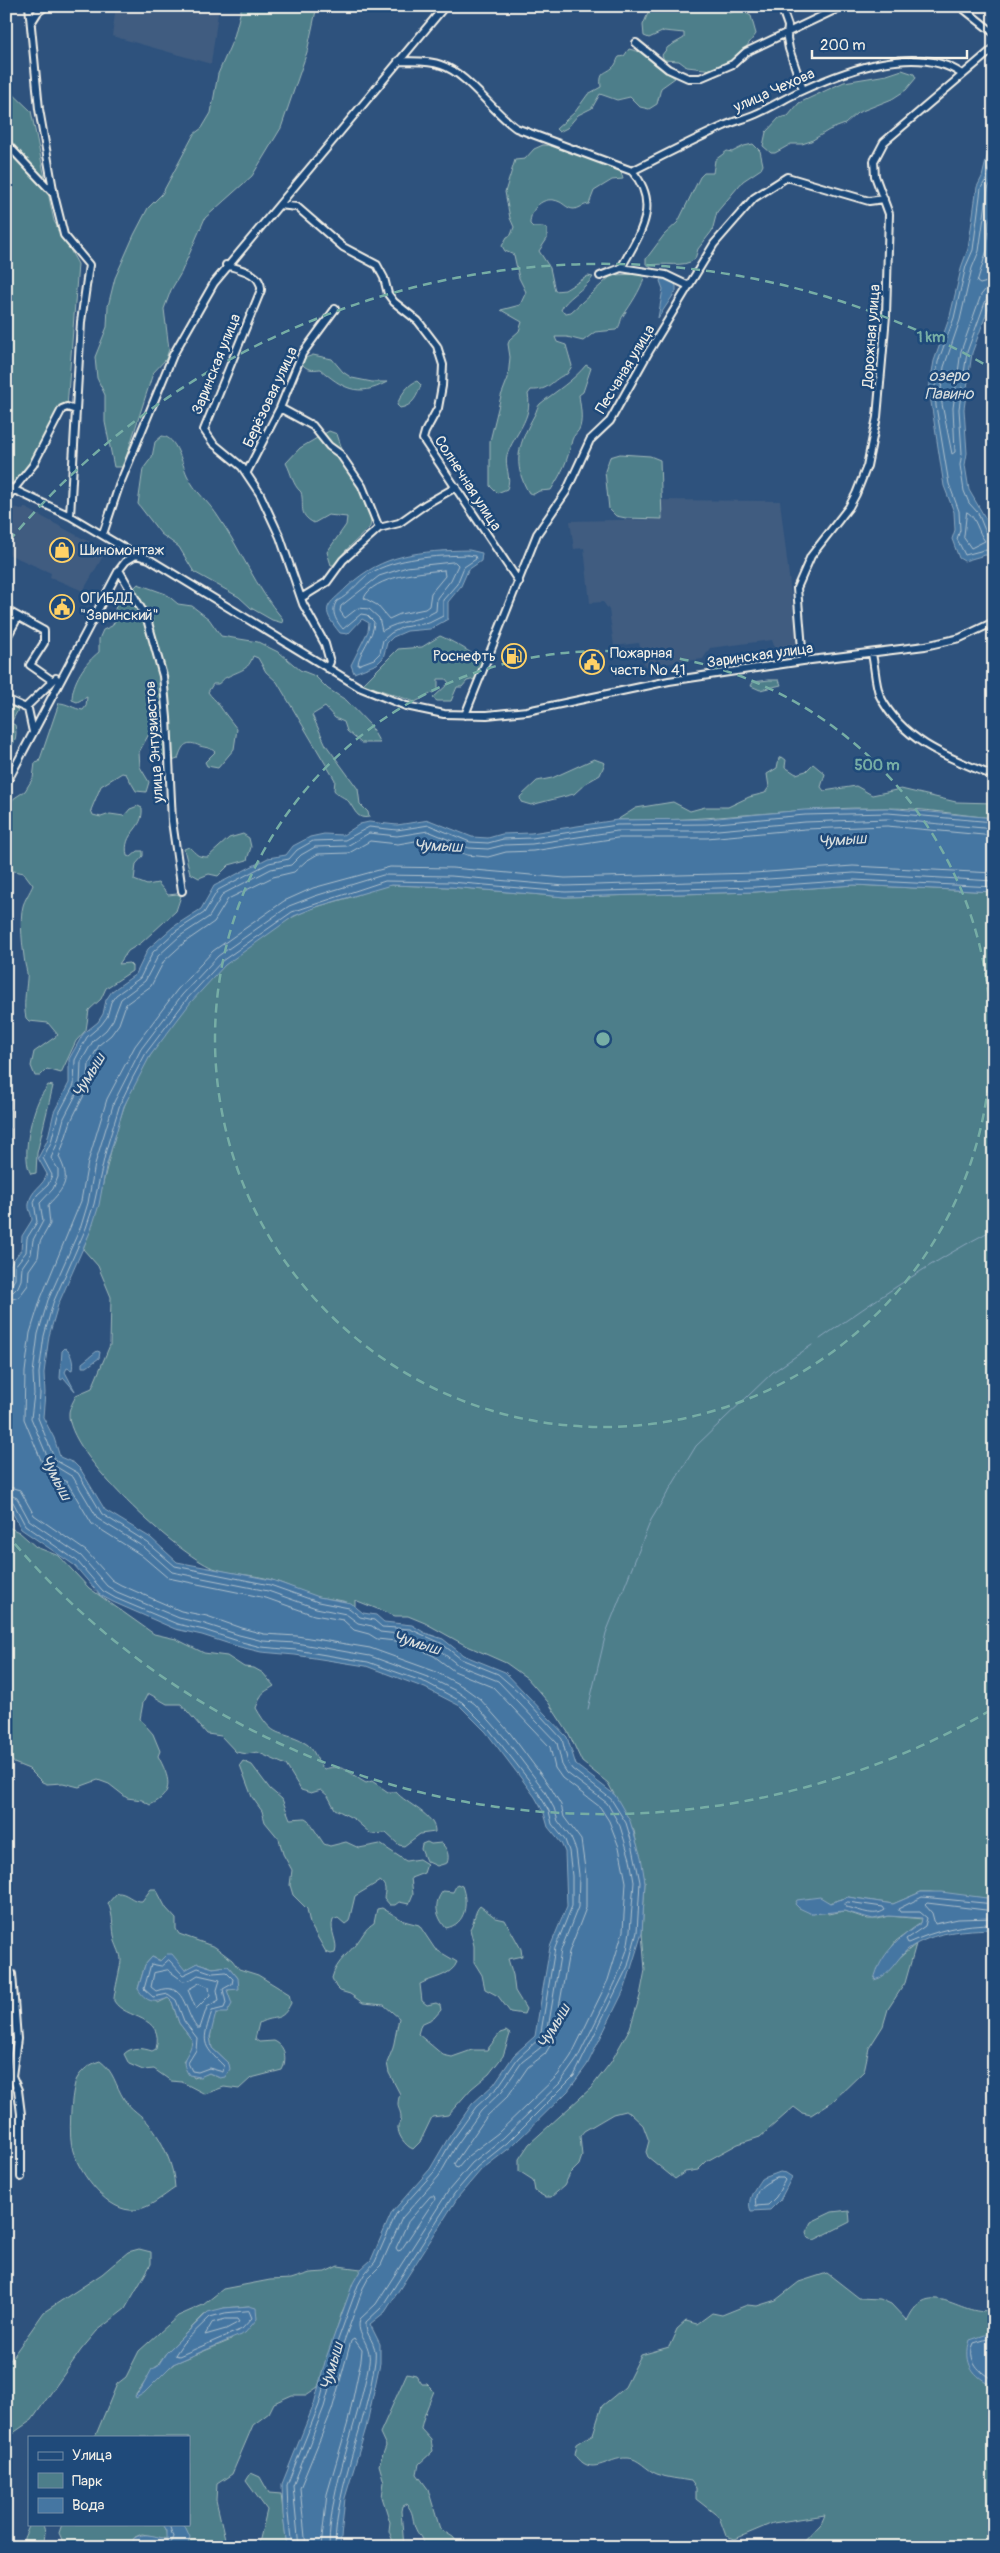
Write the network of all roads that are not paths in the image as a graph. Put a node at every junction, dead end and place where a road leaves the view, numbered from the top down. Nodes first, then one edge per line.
1 (30, 6) edge
2 (46, 6) edge
3 (445, 6) edge
4 (782, 6) edge
5 (843, 6) edge
6 (960, 6) edge
7 (30, 24) junction
8 (788, 32) junction
9 (994, 34) edge
10 (636, 44) dead end
11 (994, 48) edge
12 (398, 61) junction
13 (962, 74) junction
14 (803, 90) junction
15 (6, 143) edge
16 (632, 171) junction
17 (54, 195) junction
18 (884, 199) junction
19 (279, 205) junction
20 (226, 265) junction
21 (620, 268) junction
22 (600, 276) dead end
23 (689, 286) junction
24 (335, 309) dead end
25 (280, 408) junction
26 (76, 410) junction
27 (246, 472) junction
28 (6, 486) edge
29 (456, 487) junction
30 (14, 489) junction
31 (6, 499) edge
32 (70, 516) junction
33 (379, 528) junction
34 (103, 534) junction
35 (136, 555) junction
36 (118, 570) junction
37 (519, 582) junction
38 (301, 598) junction
39 (6, 610) edge
40 (18, 617) junction
41 (994, 622) edge
42 (6, 639) edge
43 (872, 654) junction
44 (803, 660) junction
45 (327, 668) junction
46 (65, 670) junction
47 (53, 681) junction
48 (6, 699) edge
49 (26, 707) junction
50 (465, 715) junction
51 (33, 732) junction
52 (994, 776) edge
53 (6, 784) edge
54 (182, 891) dead end
55 (6, 1049) edge
56 (6, 1139) edge
57 (12, 1974) dead end
58 (9, 2076) edge
59 (21, 2178) dead end

1 - 7 street
2 - 7 street
3 - 12 street
4 - 8 street
5 - 8 street
6 - 9 street
7 - 17 street
8 - 10 street
8 - 14 street
11 - 13 street, Дорожная улица
12 - 16 street
12 - 19 street
13 - 14 street, улица Чехова
13 - 18 street, Дорожная улица
14 - 16 street, улица Чехова
15 - 17 street
16 - 21 street
17 - 26 street
18 - 23 street, Песчаная улица
18 - 44 street, Дорожная улица
19 - 20 street
19 - 29 street, Солнечная улица
20 - 27 street, Заринская улица
20 - 34 street
21 - 22 street
21 - 23 street
23 - 37 street, Песчаная улица
24 - 25 street, Берёзовая улица
25 - 27 street, Берёзовая улица
25 - 33 street
26 - 30 street
26 - 32 street
27 - 38 street, Заринская улица
28 - 30 street, Заринская улица
29 - 33 street
29 - 37 street, Солнечная улица
30 - 31 street
30 - 32 street, Заринская улица
32 - 34 street, Заринская улица
33 - 38 street
34 - 35 street, Заринская улица
35 - 36 street
35 - 45 street, Заринская улица
36 - 46 street
36 - 54 street, улица Энтузиастов
37 - 50 street, Песчаная улица
38 - 45 street, Заринская улица
39 - 40 street
40 - 42 street
40 - 47 street
41 - 43 street, Заринская улица
43 - 44 street, Заринская улица
43 - 52 street
44 - 50 street, Заринская улица
45 - 50 street, Заринская улица
46 - 47 street
46 - 51 street
47 - 49 street
48 - 49 street
49 - 51 street
51 - 53 street
55 - 56 street
57 - 58 street
58 - 59 street

